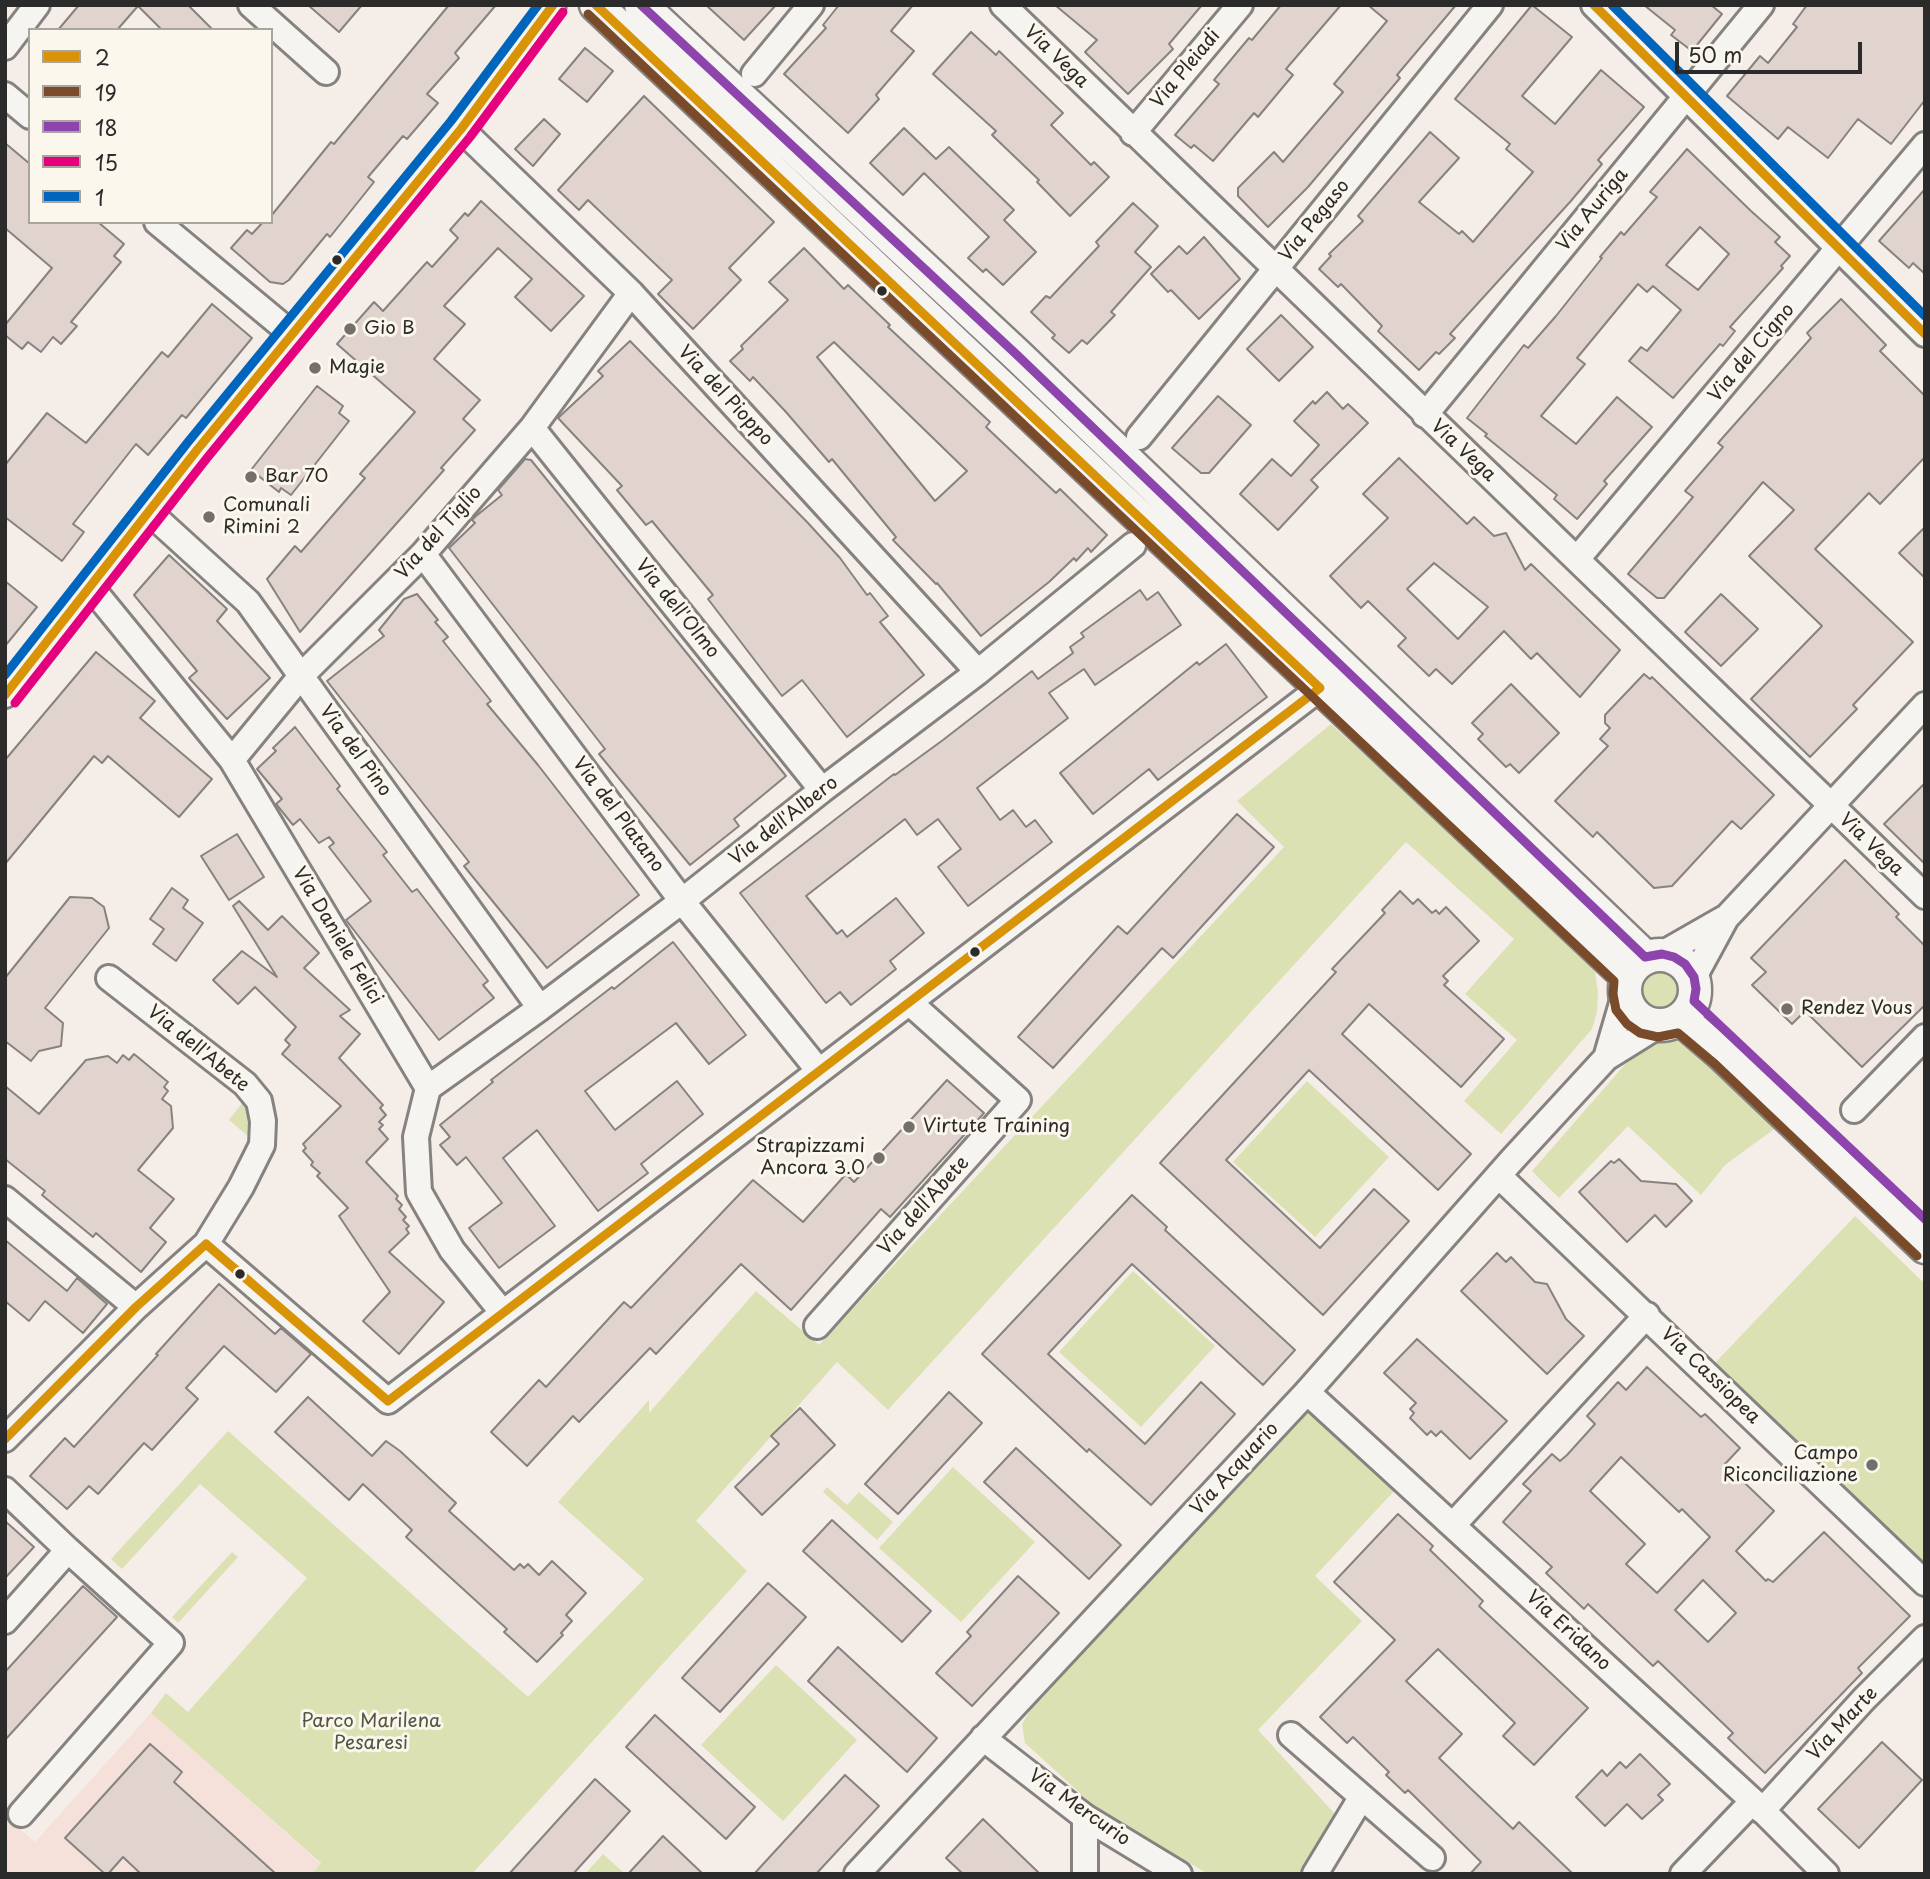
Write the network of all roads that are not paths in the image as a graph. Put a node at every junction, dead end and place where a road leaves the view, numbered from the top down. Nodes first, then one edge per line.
1 (37, 5) edge
2 (251, 5) edge
3 (553, 5) edge
4 (596, 5) edge
5 (641, 5) edge
6 (811, 5) edge
7 (1003, 5) edge
8 (1240, 5) edge
9 (1490, 5) edge
10 (1594, 5) edge
11 (1761, 5) edge
12 (5, 47) edge
13 (326, 72) dead end
14 (754, 74) dead end
15 (5, 96) edge
16 (1686, 96) junction
17 (28, 114) edge
18 (461, 129) junction
19 (1133, 133) junction
20 (1925, 145) edge
21 (159, 224) edge
22 (1839, 250) junction
23 (1275, 270) junction
24 (631, 293) junction
25 (1925, 334) edge
26 (293, 335) junction
27 (1425, 415) junction
28 (533, 428) junction
29 (1139, 437) dead end
30 (149, 512) junction
31 (1133, 545) dead end
32 (423, 554) junction
33 (1577, 559) junction
34 (90, 586) junction
35 (978, 672) junction
36 (301, 676) junction
37 (1320, 688) junction
38 (5, 695) edge
39 (1925, 705) edge
40 (232, 760) junction
41 (822, 790) junction
42 (1830, 806) junction
43 (1925, 896) edge
44 (682, 901) junction
45 (1726, 918) junction
46 (1640, 970) junction
47 (109, 978) dead end
48 (909, 1002) junction
49 (1682, 1006) junction
50 (540, 1008) junction
51 (1925, 1037) edge
52 (1606, 1058) junction
53 (819, 1071) junction
54 (428, 1088) junction
55 (1854, 1110) dead end
56 (1499, 1176) junction
57 (5, 1199) edge
58 (1925, 1219) edge
59 (206, 1244) junction
60 (1925, 1247) edge
61 (136, 1307) junction
62 (503, 1313) junction
63 (1647, 1315) junction
64 (817, 1326) dead end
65 (1307, 1392) junction
66 (5, 1439) edge
67 (5, 1490) edge
68 (1453, 1525) junction
69 (68, 1550) junction
70 (1925, 1583) edge
71 (5, 1621) edge
72 (1925, 1638) edge
73 (1291, 1735) dead end
74 (983, 1738) junction
75 (1361, 1798) junction
76 (1758, 1806) junction
77 (21, 1814) dead end
78 (1085, 1817) junction
79 (1433, 1858) dead end
80 (857, 1874) edge
81 (1086, 1874) edge
82 (1179, 1874) edge
83 (1315, 1874) edge
84 (1683, 1874) edge
85 (1826, 1874) edge

1 - 12 street
2 - 13 street
3 - 18 street
4 - 37 main road
5 - 46 main road
6 - 14 street
7 - 19 street, Via Vega
8 - 19 street, Via Pleiadi
9 - 23 street, Via Pegaso
10 - 16 street
11 - 16 street, Via Auriga
15 - 17 street
16 - 22 street
16 - 27 street, Via Auriga
18 - 24 street, Via del Pioppo
18 - 26 street
19 - 23 street, Via Vega
20 - 22 street, Via del Cigno
21 - 26 street
22 - 25 street
22 - 33 street, Via del Cigno
23 - 27 street, Via Vega
23 - 29 street, Via Pegaso
24 - 28 street, Via del Tiglio
24 - 35 street, Via del Pioppo
26 - 30 street
27 - 33 street, Via Vega
28 - 32 street, Via del Tiglio
28 - 41 street, Via dell'Olmo
30 - 34 street
30 - 36 street, Via del Pino
31 - 35 street, Via dell'Albero
32 - 36 street, Via del Tiglio
32 - 44 street, Via del Platano
33 - 42 street, Via Vega
34 - 38 street
34 - 40 street, Via Daniele Felici
35 - 41 street, Via dell'Albero
36 - 40 street, Via del Tiglio
36 - 50 street, Via del Pino
37 - 46 main road
37 - 48 street
39 - 42 street
40 - 54 street, Via Daniele Felici
41 - 44 street, Via dell'Albero
42 - 43 street, Via Vega
42 - 45 street
44 - 50 street, Via dell'Albero
44 - 53 street, Via del Platano
45 - 46 street
45 - 49 street
46 - 49 main road
46 - 49 main road
46 - 52 street, Via Acquario
47 - 59 street, Via dell'Abete
48 - 53 street
48 - 64 street, Via dell'Abete
49 - 52 street, Via Acquario
49 - 58 main road
49 - 60 main road
50 - 54 street, Via dell'Albero
51 - 55 street
52 - 56 street, Via Acquario
53 - 62 street
54 - 62 street
56 - 63 street, Via Cassiopea
56 - 65 street, Via Acquario
57 - 61 street
59 - 61 street, Via dell'Abete
59 - 62 street
61 - 66 street, Via dell'Abete
63 - 68 street, Via Cassiopea
63 - 70 street, Via Cassiopea
65 - 68 street, Via Eridano
65 - 74 street, Via Acquario
67 - 69 street
68 - 76 street, Via Eridano
69 - 71 street
69 - 77 street
72 - 76 street, Via Marte
73 - 75 street
74 - 78 street, Via Mercurio
74 - 80 street, Via Acquario
75 - 79 street
75 - 83 street
76 - 84 street, Via Marte
76 - 85 street, Via Eridano
78 - 81 street
78 - 82 street, Via Mercurio

